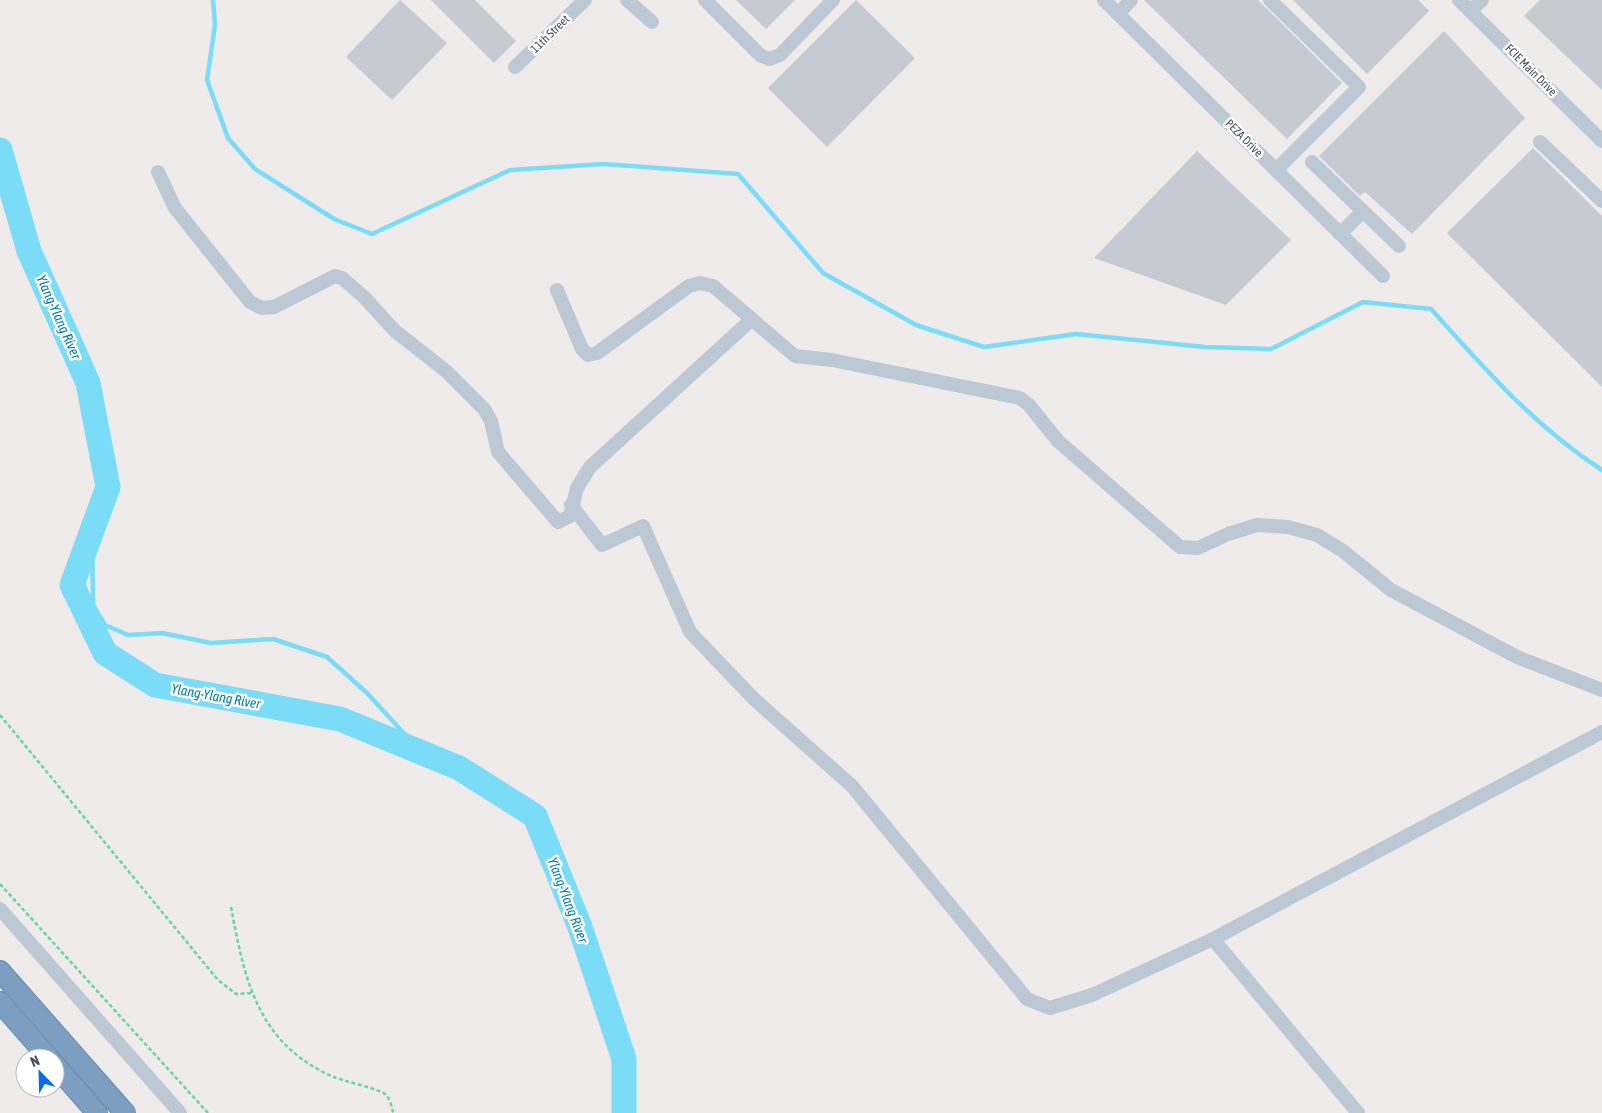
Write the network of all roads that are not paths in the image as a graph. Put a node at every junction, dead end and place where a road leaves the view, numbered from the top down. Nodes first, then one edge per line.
1 (586, 0) edge
2 (627, 0) edge
3 (705, 0) edge
4 (833, 0) edge
5 (1104, 0) edge
6 (1131, 0) edge
7 (1270, 0) edge
8 (1459, 0) edge
9 (1482, 0) edge
10 (1470, 11) junction
11 (1118, 14) junction
12 (652, 22) dead end
13 (515, 67) dead end
14 (1602, 141) edge
15 (1540, 142) dead end
16 (1312, 162) dead end
17 (1276, 170) junction
18 (158, 172) dead end
19 (1602, 201) edge
20 (1363, 211) junction
21 (1340, 234) junction
22 (1399, 246) dead end
23 (1383, 276) dead end
24 (558, 290) dead end
25 (751, 320) junction
26 (571, 505) junction
27 (1602, 690) edge
28 (1602, 732) edge
29 (0, 909) edge
30 (1212, 939) junction
31 (0, 971) edge
32 (0, 1002) edge
33 (40, 1048) edge
34 (65, 1076) edge
35 (97, 1113) edge
36 (125, 1113) edge
37 (180, 1113) edge
38 (1358, 1113) edge

1 - 13 street, 11th Street
2 - 12 street
3 - 4 street
5 - 11 street, PEZA Drive
6 - 11 street
7 - 17 street
8 - 10 street, FCIE Main Drive
9 - 10 street
10 - 14 street, FCIE Main Drive
11 - 17 street, PEZA Drive
15 - 19 street
16 - 20 street
17 - 21 street, PEZA Drive
18 - 26 street
20 - 21 street
20 - 22 street
21 - 23 street, PEZA Drive
24 - 25 street
25 - 26 street
25 - 27 street
26 - 30 street
28 - 30 street
29 - 37 street
30 - 38 street
31 - 36 highway
32 - 33 highway
34 - 35 highway

